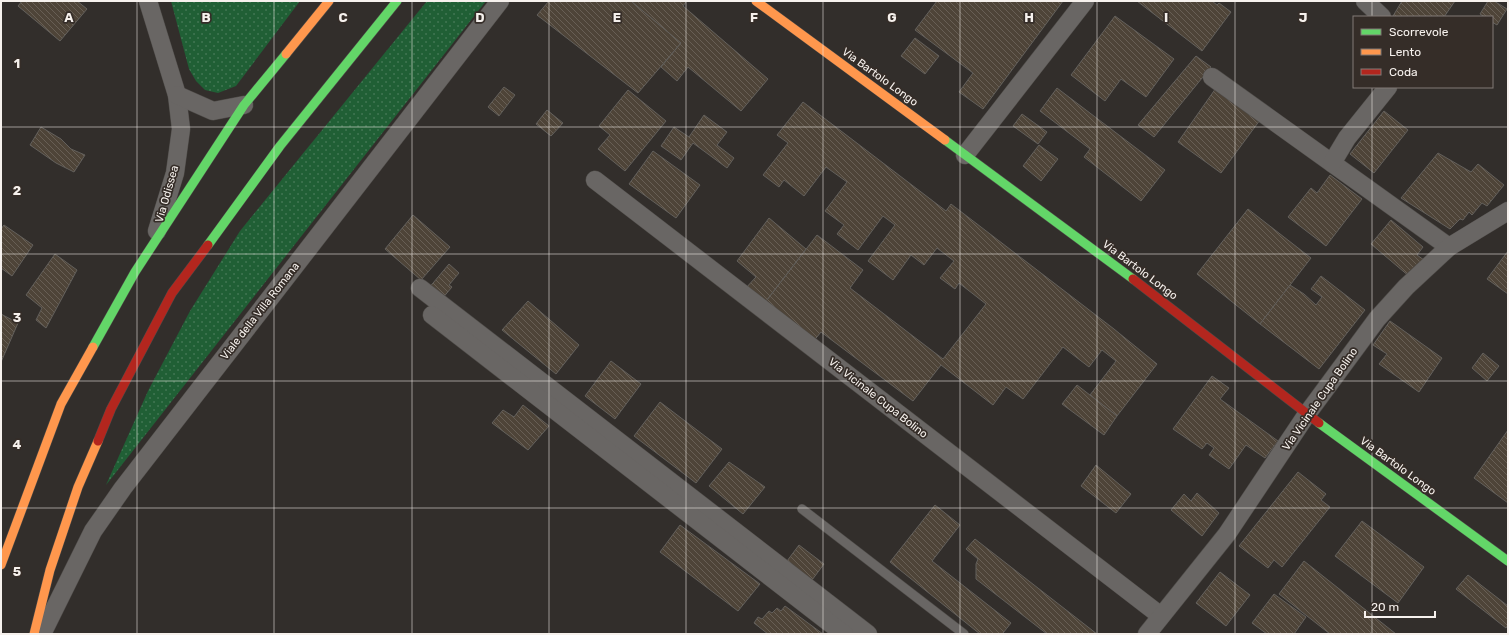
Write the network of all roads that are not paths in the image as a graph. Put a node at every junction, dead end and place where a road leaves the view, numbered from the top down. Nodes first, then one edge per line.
1 (148, 1) edge
2 (329, 1) edge
3 (397, 1) edge
4 (500, 1) edge
5 (756, 1) edge
6 (1085, 1) edge
7 (1365, 1) edge
8 (1381, 16) edge
9 (1212, 77) dead end
10 (1387, 88) edge
11 (177, 94) junction
12 (244, 105) junction
13 (965, 155) junction
14 (1332, 164) junction
15 (594, 180) dead end
16 (1508, 211) edge
17 (152, 245) junction
18 (1450, 247) junction
19 (420, 288) dead end
20 (432, 315) dead end
21 (1307, 414) junction
22 (802, 509) dead end
23 (1508, 561) edge
24 (1, 565) edge
25 (1161, 616) junction
26 (34, 634) edge
27 (42, 634) edge
28 (844, 634) edge
29 (868, 634) edge
30 (964, 634) edge
31 (1147, 634) edge

1 - 11 street, Via Odissea
2 - 12 main road
3 - 26 main road
4 - 27 street, Viale della Villa Romana
5 - 13 main road, Via Bartolo Longo
6 - 13 street
7 - 8 street
9 - 14 street
10 - 14 street
11 - 12 street
11 - 17 street, Via Odissea
12 - 17 main road
13 - 21 main road, Via Bartolo Longo
14 - 18 street
15 - 25 street, Via Vicinale Cupa Bolino
16 - 18 street, Via Vicinale Cupa Bolino
17 - 24 main road
18 - 21 street, Via Vicinale Cupa Bolino
19 - 29 street
20 - 28 street
21 - 23 main road, Via Bartolo Longo
21 - 25 street, Via Vicinale Cupa Bolino
22 - 30 lane
25 - 31 street, Via Vicinale Cupa Bolino

